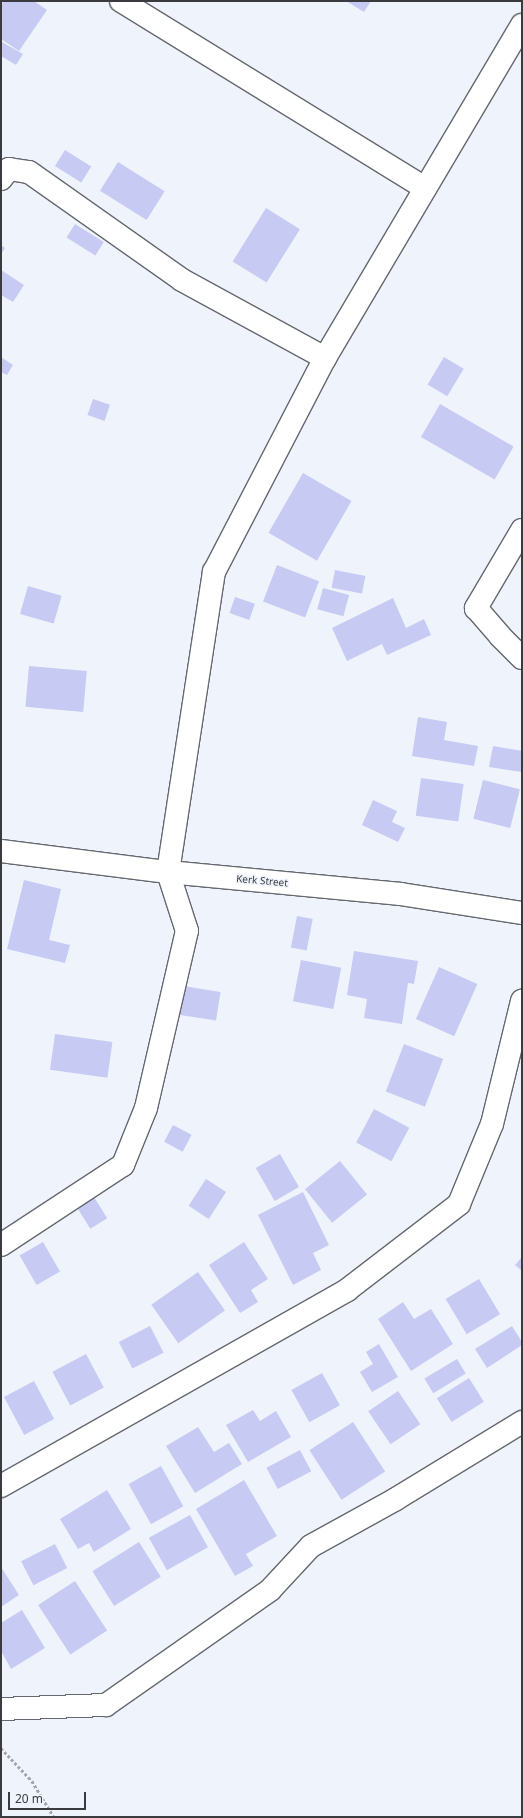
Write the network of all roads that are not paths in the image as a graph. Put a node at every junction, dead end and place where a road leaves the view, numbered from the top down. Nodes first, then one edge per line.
1 (121, 1) edge
2 (522, 25) edge
3 (1, 179) edge
4 (425, 188) junction
5 (325, 358) junction
6 (522, 530) edge
7 (522, 658) edge
8 (1, 851) edge
9 (168, 872) junction
10 (522, 913) edge
11 (522, 1001) edge
12 (1, 1245) edge
13 (522, 1422) edge
14 (1, 1486) edge
15 (1, 1709) edge

1 - 4 street
2 - 4 street
3 - 5 street
4 - 5 street
5 - 9 street
6 - 7 street
8 - 9 street, Kerk Street
9 - 10 street, Kerk Street
9 - 12 street
11 - 14 street
13 - 15 street

